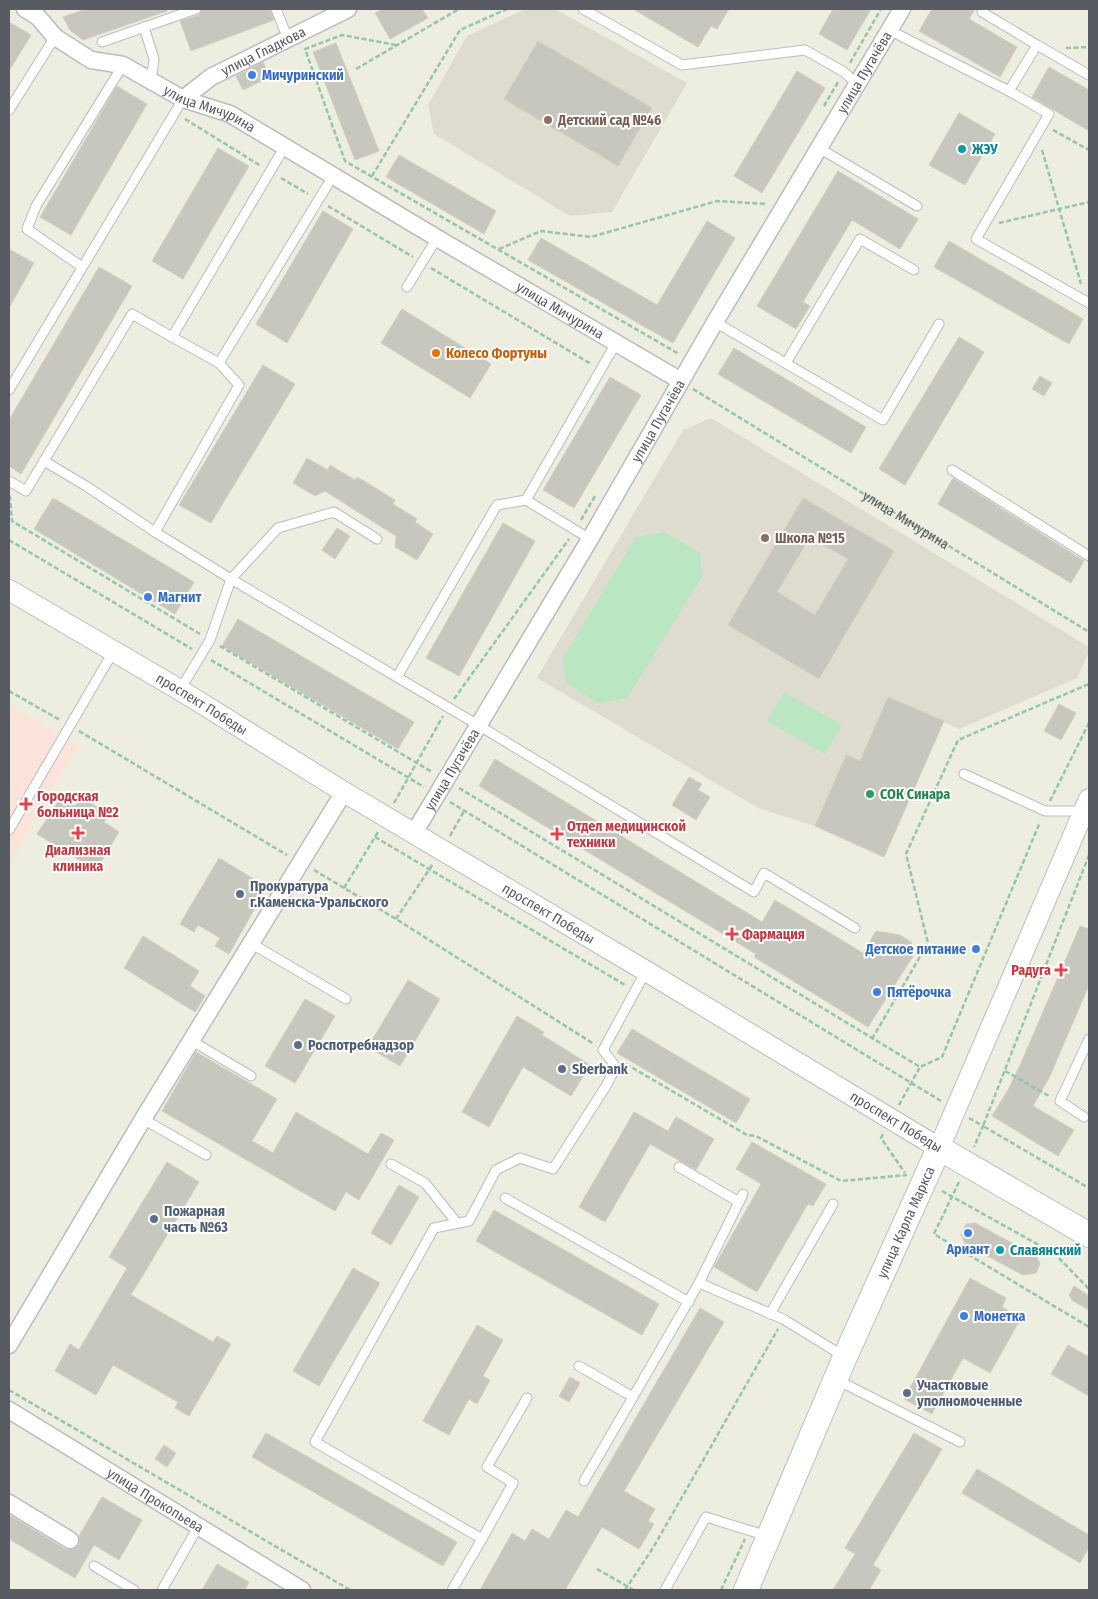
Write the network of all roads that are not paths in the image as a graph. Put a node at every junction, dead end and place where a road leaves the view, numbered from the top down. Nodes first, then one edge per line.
1 (25, 9) edge
2 (196, 9) edge
3 (276, 9) edge
4 (348, 9) edge
5 (583, 9) edge
6 (902, 9) edge
7 (984, 9) edge
8 (144, 27) junction
9 (889, 30) junction
10 (54, 37) junction
11 (288, 39) junction
12 (102, 42) dead end
13 (1037, 45) junction
14 (123, 65) junction
15 (1089, 75) edge
16 (151, 81) junction
17 (857, 84) junction
18 (1009, 91) junction
19 (179, 106) junction
20 (9, 110) edge
21 (284, 148) junction
22 (819, 148) junction
23 (333, 176) junction
24 (917, 206) dead end
25 (437, 238) junction
26 (82, 267) junction
27 (914, 270) dead end
28 (407, 287) dead end
29 (1088, 302) edge
30 (715, 322) junction
31 (939, 324) dead end
32 (172, 337) junction
33 (616, 343) junction
34 (786, 363) junction
35 (220, 364) junction
36 (674, 377) junction
37 (9, 390) edge
38 (44, 461) junction
39 (952, 470) dead end
40 (9, 481) edge
41 (526, 500) junction
42 (155, 532) junction
43 (377, 539) dead end
44 (590, 539) junction
45 (1089, 556) edge
46 (231, 579) junction
47 (9, 590) edge
48 (114, 652) junction
49 (397, 677) junction
50 (180, 690) junction
51 (478, 725) junction
52 (964, 774) dead end
53 (344, 792) junction
54 (1087, 807) edge
55 (9, 830) edge
56 (414, 833) junction
57 (855, 928) dead end
58 (252, 944) junction
59 (646, 972) junction
60 (346, 999) dead end
61 (192, 1040) junction
62 (1089, 1040) edge
63 (251, 1076) dead end
64 (1084, 1117) dead end
65 (143, 1118) junction
66 (939, 1148) junction
67 (206, 1155) dead end
68 (391, 1164) dead end
69 (679, 1167) dead end
70 (505, 1198) dead end
71 (833, 1204) dead end
72 (457, 1223) junction
73 (1089, 1235) edge
74 (699, 1283) junction
75 (689, 1302) junction
76 (770, 1314) junction
77 (9, 1344) edge
78 (845, 1357) junction
79 (579, 1366) dead end
80 (836, 1379) junction
81 (633, 1397) junction
82 (527, 1398) dead end
83 (9, 1410) edge
84 (960, 1442) dead end
85 (584, 1481) dead end
86 (9, 1503) edge
87 (198, 1527) junction
88 (770, 1537) junction
89 (482, 1539) junction
90 (70, 1540) dead end
91 (94, 1566) dead end
92 (295, 1588) edge
93 (134, 1590) edge
94 (162, 1590) edge
95 (452, 1590) edge
96 (665, 1590) edge
97 (746, 1590) edge

1 - 10 street, улица Мичурина
2 - 8 lane
3 - 11 lane
4 - 11 street, улица Гладкова
5 - 17 lane
6 - 9 street, улица Пугачёва
7 - 13 lane
8 - 12 lane
8 - 16 lane
9 - 17 street, улица Пугачёва
9 - 18 lane
10 - 14 street, улица Мичурина
10 - 20 lane
11 - 19 street, улица Гладкова
13 - 15 lane
13 - 18 lane
14 - 16 street, улица Мичурина
14 - 26 lane
16 - 19 street, улица Мичурина
17 - 22 street, улица Пугачёва
18 - 29 lane
19 - 21 street, улица Мичурина
19 - 26 lane
21 - 23 street, улица Мичурина
21 - 32 lane
22 - 24 lane
22 - 30 street, улица Пугачёва
23 - 25 street, улица Мичурина
23 - 35 lane
25 - 28 lane
25 - 33 street, улица Мичурина
26 - 37 lane
27 - 34 lane
30 - 34 lane
30 - 36 street, улица Пугачёва
31 - 34 lane
32 - 35 lane
32 - 38 lane
33 - 36 street, улица Мичурина
33 - 41 lane
35 - 42 lane
36 - 44 street, улица Пугачёва
38 - 40 lane
38 - 42 lane
39 - 45 lane
41 - 44 lane
41 - 49 lane
42 - 46 lane
43 - 46 lane
44 - 51 street, улица Пугачёва
46 - 49 lane
46 - 50 lane
47 - 48 street, проспект Победы
48 - 50 street, проспект Победы
48 - 55 lane
49 - 51 lane
50 - 53 street, проспект Победы
51 - 56 street, улица Пугачёва
51 - 57 lane
52 - 54 lane
53 - 56 street, проспект Победы
53 - 58 street
54 - 66 street, улица Карла Маркса
56 - 59 street, проспект Победы
58 - 60 lane
58 - 61 street
59 - 66 street, проспект Победы
59 - 72 lane
61 - 63 lane
61 - 65 street
62 - 64 lane
65 - 67 lane
65 - 77 street
66 - 73 main road, проспект Победы
66 - 78 main road, улица Карла Маркса
68 - 72 lane
69 - 74 lane
70 - 75 lane
71 - 76 lane
72 - 89 lane
74 - 75 lane
74 - 76 lane
75 - 81 lane
76 - 78 lane
78 - 80 main road, улица Карла Маркса
79 - 81 lane
80 - 84 lane
80 - 88 main road, улица Карла Маркса
81 - 85 lane
82 - 89 lane
83 - 87 street, улица Прокопьева
86 - 90 street
87 - 92 street, улица Прокопьева
87 - 94 lane
88 - 96 lane
88 - 97 main road, улица Карла Маркса
89 - 95 lane
91 - 93 lane

